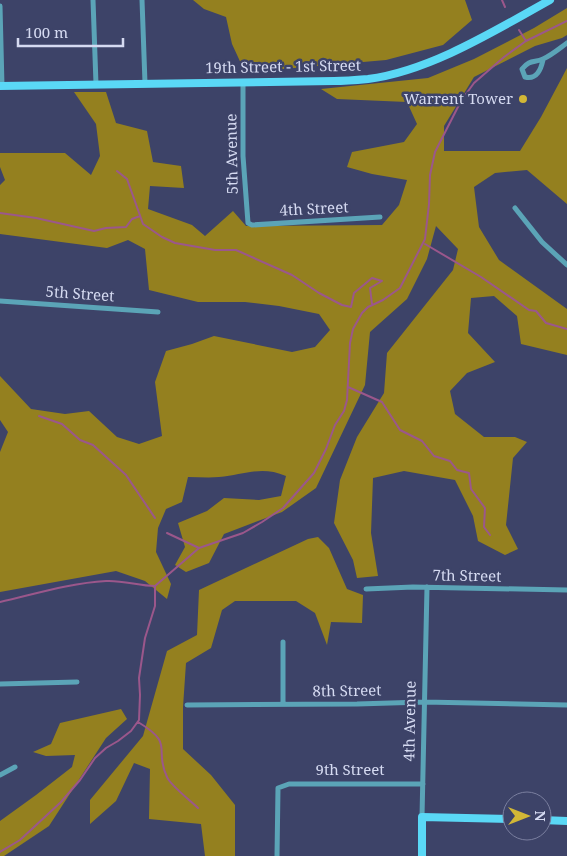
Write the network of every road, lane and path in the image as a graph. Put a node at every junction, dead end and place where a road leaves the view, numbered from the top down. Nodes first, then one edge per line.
1 (93, 0) edge
2 (142, 0) edge
3 (550, 0) edge
4 (0, 6) edge
5 (567, 43) edge
6 (543, 60) dead end
7 (243, 82) junction
8 (145, 83) junction
9 (96, 84) junction
10 (1, 86) edge
11 (515, 208) dead end
12 (380, 217) dead end
13 (249, 224) joint
14 (567, 265) edge
15 (0, 301) edge
16 (158, 312) dead end
17 (427, 587) junction
18 (366, 589) dead end
19 (567, 590) edge
20 (283, 642) dead end
21 (77, 682) dead end
22 (0, 684) edge
23 (424, 702) junction
24 (187, 704) dead end
25 (283, 704) junction
26 (567, 705) edge
27 (15, 767) dead end
28 (0, 775) edge
29 (423, 784) junction
30 (422, 817) junction
31 (502, 819) edge
32 (552, 820) edge
33 (567, 821) edge
34 (277, 856) edge
35 (422, 856) edge

1 - 9 street
2 - 8 street
3 - 7 main road, 19th Street - 1st Street
4 - 10 street
5 - 6 street
7 - 8 main road, 19th Street - 1st Street
7 - 13 street, 5th Avenue
8 - 9 main road, 19th Street - 1st Street
9 - 10 main road, 19th Street - 1st Street
11 - 14 street
12 - 13 street, 4th Street
15 - 16 street, 5th Street
17 - 18 street, 7th Street
17 - 19 street, 7th Street
17 - 23 street, 4th Avenue
20 - 25 street
21 - 22 street
23 - 25 street, 8th Street
23 - 26 street, 8th Street
23 - 29 street, 4th Avenue
24 - 25 street, 8th Street
27 - 28 street
29 - 30 street, 4th Avenue
29 - 34 street, 9th Street
30 - 31 main road
30 - 35 main road, 4th Avenue
32 - 33 main road

